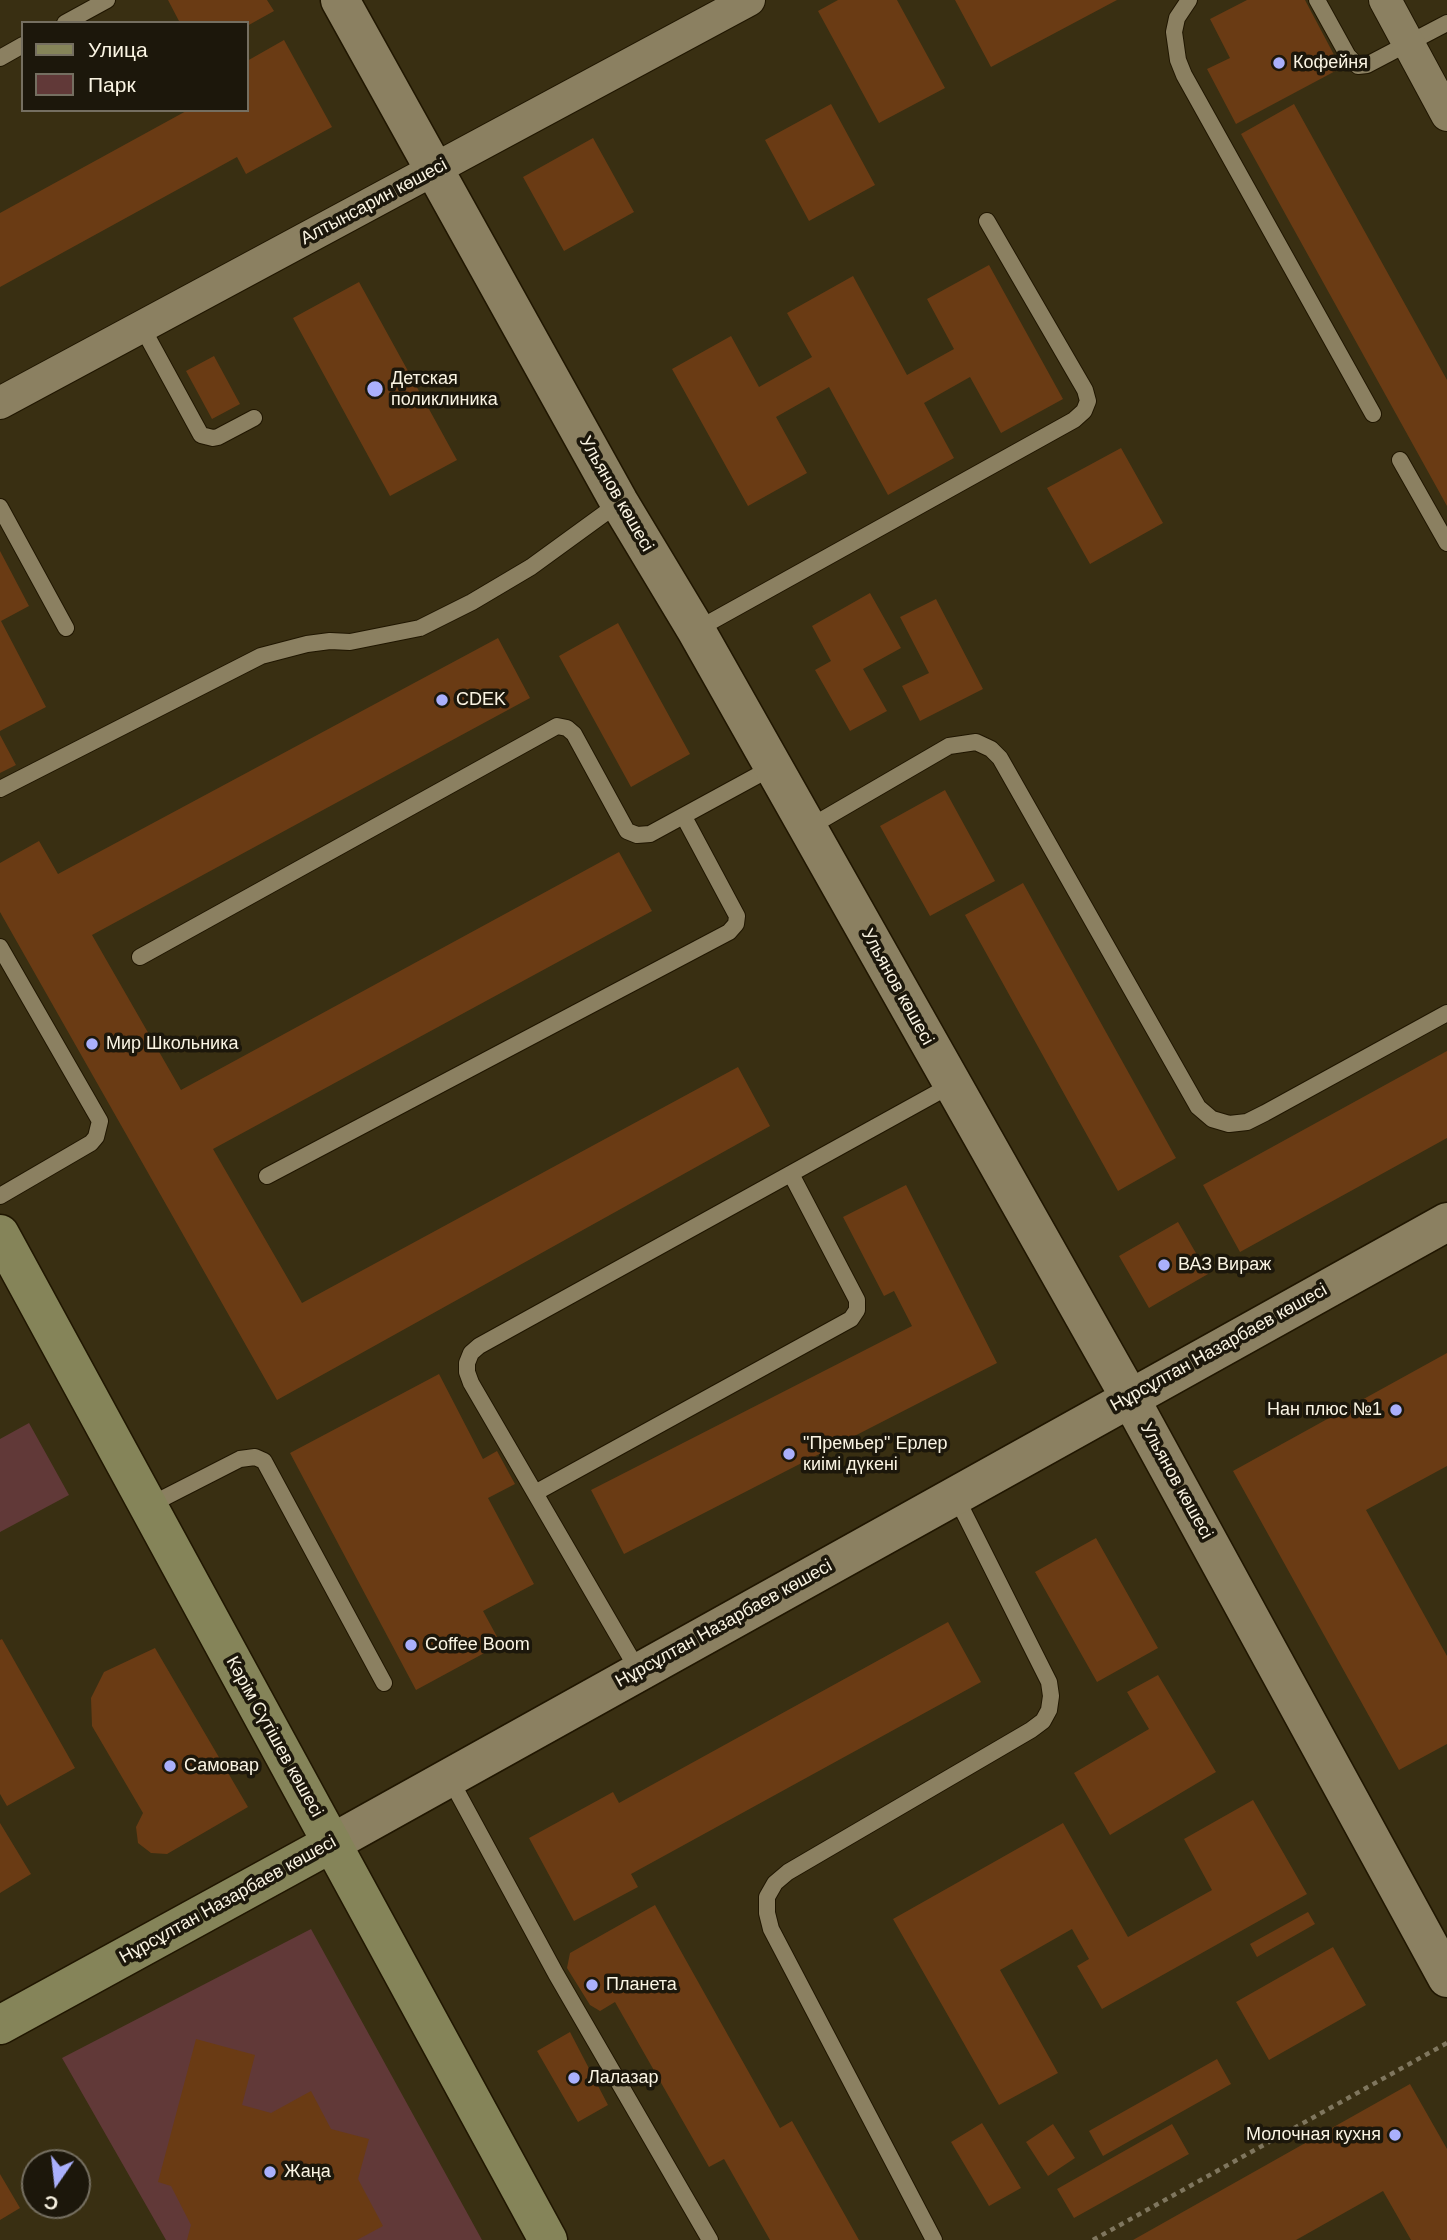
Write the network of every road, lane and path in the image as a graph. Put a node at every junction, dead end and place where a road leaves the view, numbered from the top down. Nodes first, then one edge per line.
1 (107, 0) edge
2 (340, 0) edge
3 (748, 0) edge
4 (1189, 0) edge
5 (1317, 0) edge
6 (1385, 0) edge
7 (69, 21) edge
8 (1447, 23) edge
9 (1408, 43) junction
10 (21, 47) edge
11 (0, 58) edge
12 (1447, 114) edge
13 (435, 170) junction
14 (987, 221) dead end
15 (142, 327) junction
16 (0, 403) edge
17 (1373, 414) dead end
18 (254, 418) dead end
19 (1400, 460) dead end
20 (620, 502) junction
21 (0, 507) edge
22 (1447, 543) edge
23 (66, 628) dead end
24 (696, 630) junction
25 (773, 766) junction
26 (0, 789) edge
27 (684, 817) junction
28 (808, 828) junction
29 (0, 947) edge
30 (140, 957) dead end
31 (1447, 1013) edge
32 (953, 1084) junction
33 (791, 1174) junction
34 (267, 1176) dead end
35 (0, 1196) edge
36 (1447, 1222) edge
37 (0, 1234) edge
38 (1130, 1398) junction
39 (535, 1493) junction
40 (955, 1495) junction
41 (148, 1506) junction
42 (639, 1672) junction
43 (384, 1683) dead end
44 (449, 1777) junction
45 (332, 1843) junction
46 (1447, 1978) edge
47 (0, 2025) edge
48 (1447, 2043) edge
49 (548, 2240) edge
50 (710, 2240) edge
51 (934, 2240) edge
52 (1093, 2240) edge

1 - 7 lane
2 - 13 street, Ульянов көшесі
3 - 13 street, Алтынсарин көшесі
4 - 17 lane
5 - 9 lane
6 - 9 street
8 - 9 lane
9 - 12 street
10 - 11 lane
13 - 15 street, Алтынсарин көшесі
13 - 20 street, Ульянов көшесі
14 - 24 lane
15 - 16 street, Алтынсарин көшесі
15 - 18 lane
19 - 22 lane
20 - 24 street, Ульянов көшесі
20 - 26 lane
21 - 23 lane
24 - 25 street, Ульянов көшесі
25 - 27 lane
25 - 28 street, Ульянов көшесі
27 - 30 lane
27 - 34 lane
28 - 31 lane
28 - 32 street, Ульянов көшесі
29 - 35 lane
32 - 33 lane
32 - 38 street, Ульянов көшесі
33 - 39 lane
33 - 39 lane
36 - 38 street, Нұрсұлтан Назарбаев көшесі
37 - 41 main road, Кәрім Сүтішев көшесі
38 - 40 street, Нұрсұлтан Назарбаев көшесі
38 - 46 street, Ульянов көшесі
39 - 42 lane
40 - 42 street, Нұрсұлтан Назарбаев көшесі
40 - 51 lane
41 - 43 lane
41 - 45 main road, Кәрім Сүтішев көшесі
42 - 44 street, Нұрсұлтан Назарбаев көшесі
44 - 45 street, Нұрсұлтан Назарбаев көшесі
44 - 50 lane
45 - 47 main road, Нұрсұлтан Назарбаев көшесі
45 - 49 main road, Кәрім Сүтішев көшесі
48 - 52 path

